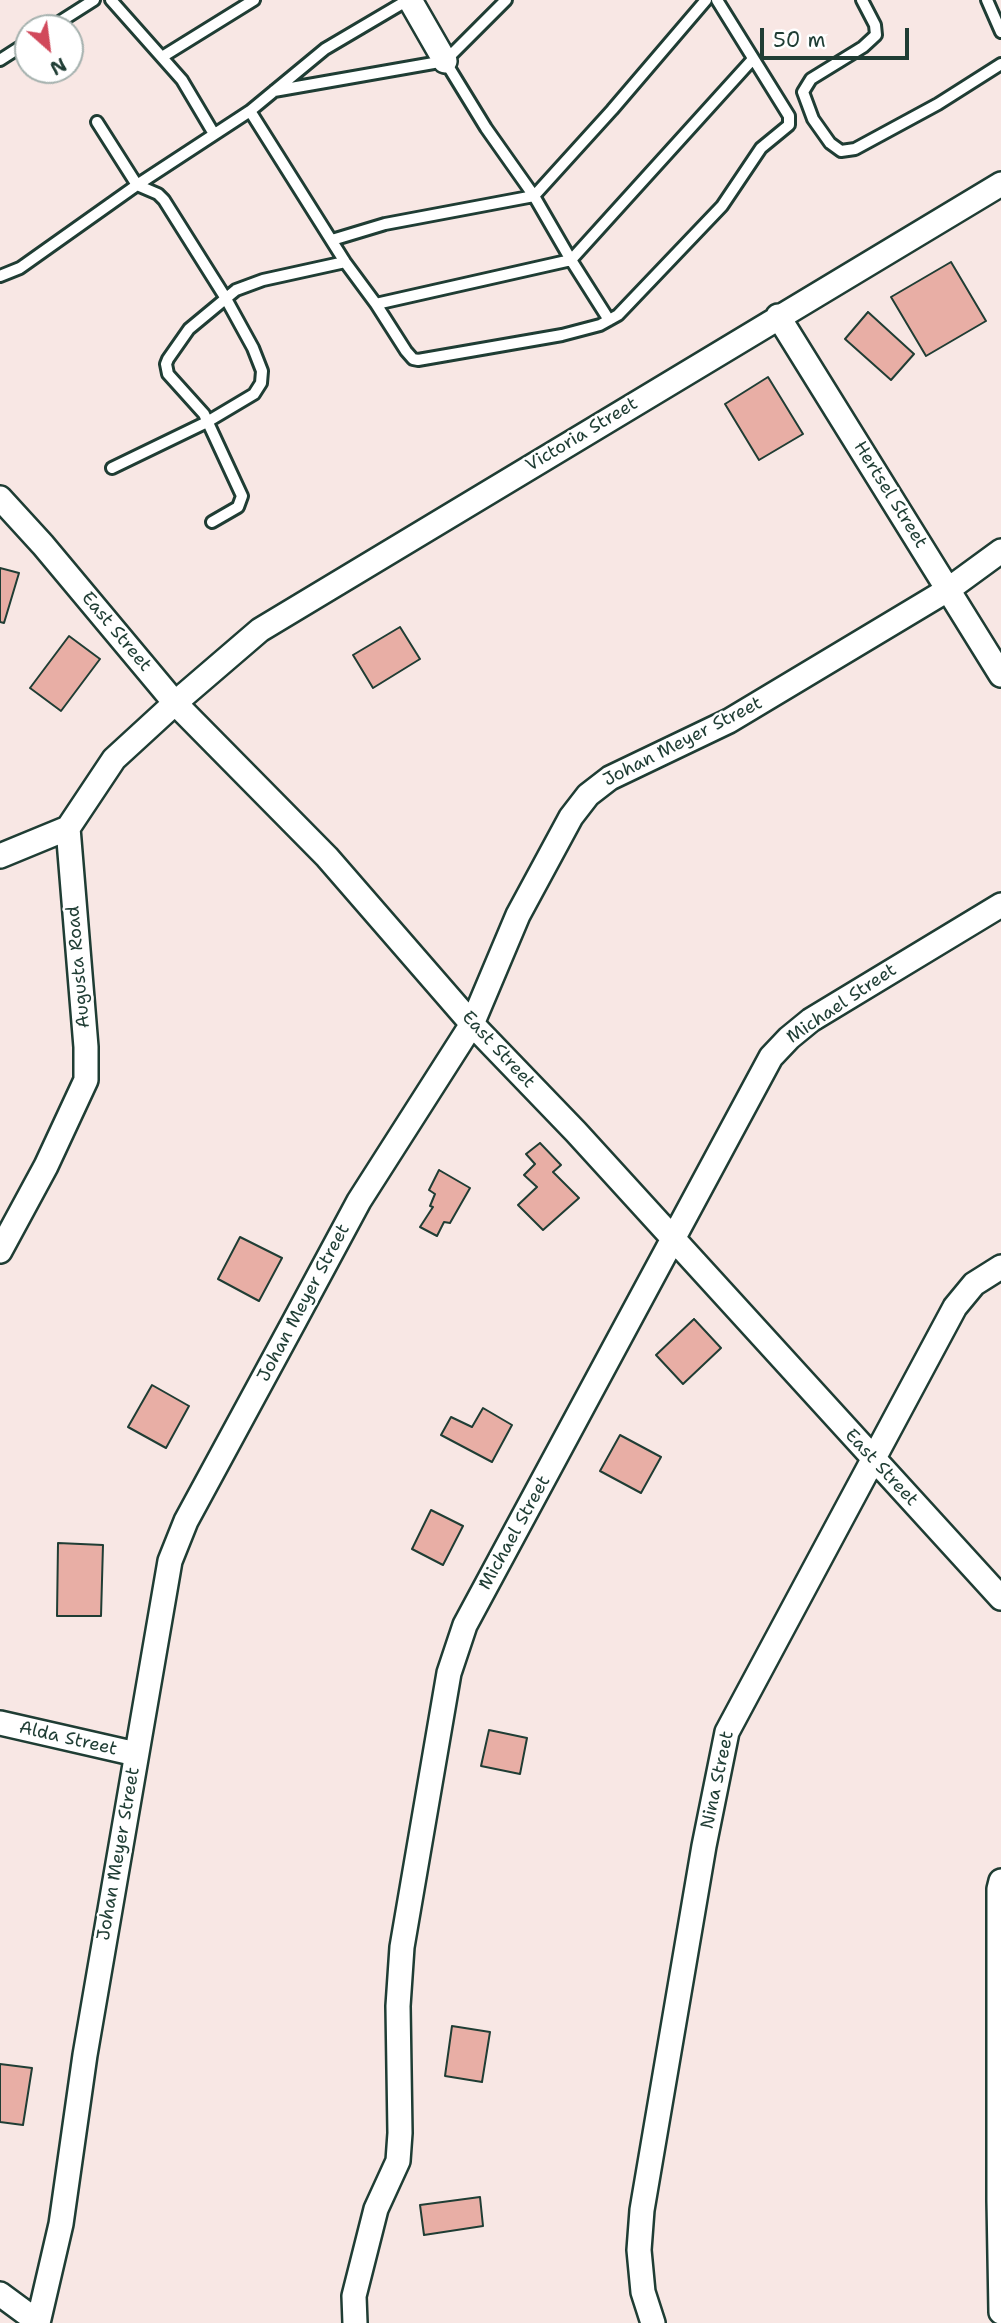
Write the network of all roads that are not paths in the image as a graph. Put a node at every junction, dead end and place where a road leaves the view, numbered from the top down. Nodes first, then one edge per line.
1 (94, 0) edge
2 (111, 0) edge
3 (254, 0) edge
4 (409, 0) edge
5 (506, 0) edge
6 (706, 0) edge
7 (717, 0) edge
8 (862, 0) edge
9 (987, 0) edge
10 (72, 14) edge
11 (1001, 32) edge
12 (162, 57) junction
13 (753, 59) junction
14 (445, 61) junction
15 (1001, 64) edge
16 (273, 91) junction
17 (250, 111) junction
18 (97, 122) dead end
19 (214, 134) junction
20 (1001, 184) edge
21 (136, 186) junction
22 (534, 196) junction
23 (332, 240) junction
24 (571, 260) junction
25 (345, 261) junction
26 (0, 276) edge
27 (225, 298) junction
28 (376, 304) junction
29 (779, 316) junction
30 (609, 320) junction
31 (207, 422) junction
32 (112, 468) dead end
33 (0, 498) edge
34 (212, 522) dead end
35 (1001, 551) edge
36 (949, 589) junction
37 (1001, 675) edge
38 (175, 703) junction
39 (68, 828) junction
40 (0, 856) edge
41 (1001, 905) edge
42 (472, 1024) junction
43 (674, 1240) junction
44 (0, 1251) edge
45 (1001, 1267) edge
46 (873, 1459) junction
47 (1001, 1598) edge
48 (0, 1723) edge
49 (136, 1754) junction
50 (1001, 1881) edge
51 (1000, 2201) edge
52 (0, 2294) edge
53 (1001, 2312) edge
54 (38, 2323) edge
55 (355, 2323) edge
56 (653, 2323) edge

1 - 10 lane
2 - 12 lane
3 - 12 lane
4 - 14 street
4 - 16 lane
5 - 14 lane
6 - 22 lane
7 - 13 lane
8 - 15 lane
9 - 11 lane
12 - 19 lane
13 - 24 lane
13 - 30 lane
14 - 16 lane
14 - 22 lane
16 - 17 lane
17 - 19 lane
17 - 23 lane
18 - 21 lane
19 - 21 lane
20 - 29 street, Victoria Street
21 - 26 lane
21 - 27 lane
22 - 23 lane
22 - 24 lane
23 - 25 lane
24 - 28 lane
24 - 30 lane
25 - 27 lane
25 - 28 lane
27 - 31 lane
27 - 31 lane
28 - 30 lane
29 - 36 street, Hertsel Street
29 - 38 street, Victoria Street
31 - 32 lane
31 - 34 lane
33 - 38 street, East Street
35 - 36 street, Johan Meyer Street
36 - 37 street, Hertsel Street
36 - 42 street, Johan Meyer Street
38 - 39 street
38 - 42 street, East Street
39 - 40 street
39 - 44 street, Augusta Road
41 - 43 street, Michael Street
42 - 43 street, East Street
42 - 49 street, Johan Meyer Street
43 - 46 street, East Street
43 - 55 street, Michael Street
45 - 46 street, Nina Street
46 - 47 street, East Street
46 - 56 street, Nina Street
48 - 49 street, Alda Street
49 - 54 street, Johan Meyer Street
50 - 51 street
51 - 53 street
52 - 54 street

